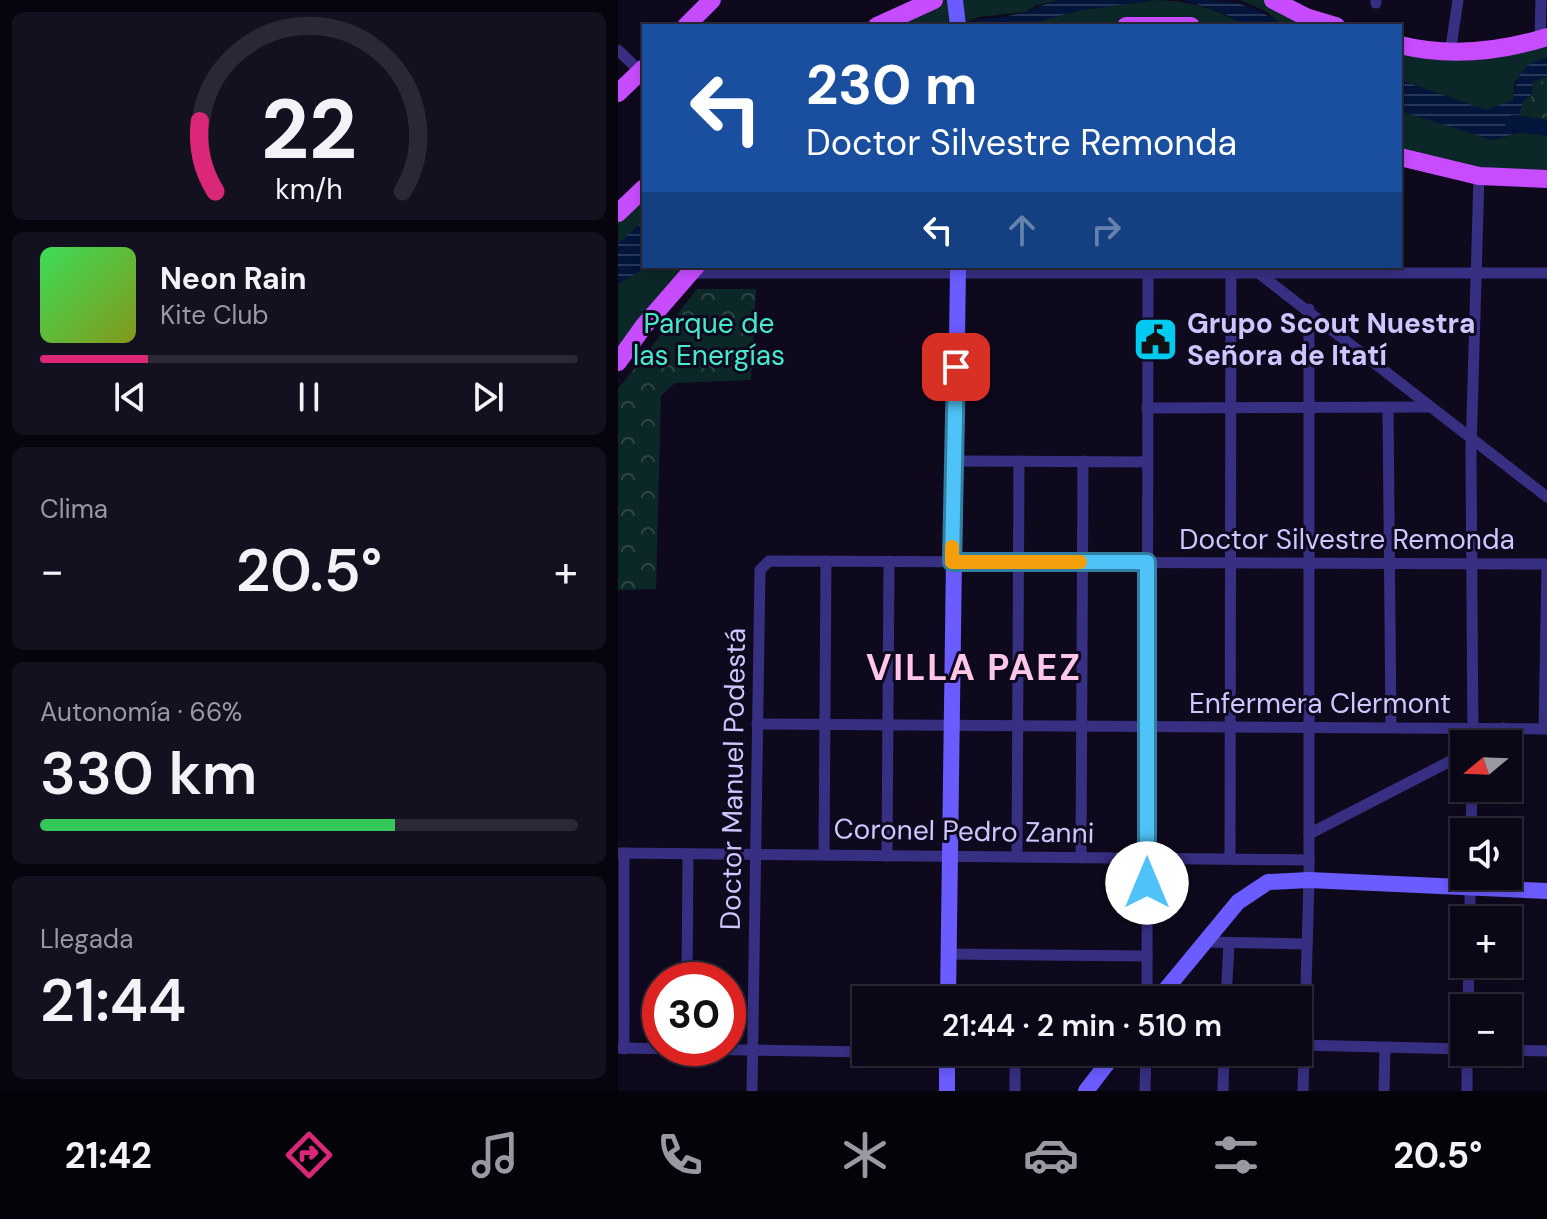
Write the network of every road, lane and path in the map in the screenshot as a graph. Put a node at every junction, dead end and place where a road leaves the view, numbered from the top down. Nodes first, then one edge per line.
1 (712, 0) edge
2 (934, 0) edge
3 (1273, 0) edge
4 (1458, 0) edge
5 (1541, 0) edge
6 (956, 2) edge
7 (688, 24) edge
8 (881, 24) edge
9 (958, 24) edge
10 (1329, 24) edge
11 (1543, 38) edge
12 (1402, 45) edge
13 (618, 50) edge
14 (1450, 54) junction
15 (642, 70) edge
16 (642, 72) edge
17 (618, 93) edge
18 (1402, 157) edge
19 (1479, 176) junction
20 (1547, 179) edge
21 (642, 190) edge
22 (618, 213) edge
23 (693, 269) edge
24 (1385, 269) edge
25 (958, 270) edge
26 (1231, 270) edge
27 (1478, 272) junction
28 (1547, 273) edge
29 (1148, 274) junction
30 (1260, 274) junction
31 (1309, 309) junction
32 (618, 362) edge
33 (1431, 407) junction
34 (1147, 408) junction
35 (1231, 408) junction
36 (1309, 408) junction
37 (1388, 408) junction
38 (1472, 439) junction
39 (954, 461) junction
40 (1019, 461) junction
41 (1083, 461) junction
42 (1147, 462) junction
43 (1547, 497) edge
44 (826, 561) junction
45 (889, 561) junction
46 (952, 562) junction
47 (1019, 562) junction
48 (1082, 562) junction
49 (1147, 562) junction
50 (1231, 562) junction
51 (1309, 563) junction
52 (1389, 563) junction
53 (1471, 563) junction
54 (763, 564) joint
55 (1547, 564) edge
56 (1546, 714) edge
57 (757, 724) junction
58 (825, 724) junction
59 (888, 724) junction
60 (951, 725) junction
61 (1018, 725) junction
62 (1081, 725) junction
63 (1147, 726) junction
64 (1231, 726) junction
65 (1309, 727) junction
66 (1391, 727) junction
67 (1474, 728) junction
68 (1504, 728) junction
69 (1546, 729) edge
70 (1500, 730) edge
71 (1450, 761) edge
72 (1309, 834) junction
73 (621, 853) edge
74 (688, 854) junction
75 (755, 855) junction
76 (824, 855) junction
77 (887, 856) junction
78 (949, 857) junction
79 (1017, 857) junction
80 (1081, 858) junction
81 (1147, 859) junction
82 (1230, 859) junction
83 (1309, 860) junction
84 (1309, 880) junction
85 (1450, 883) edge
86 (1522, 888) edge
87 (1547, 891) edge
88 (1204, 942) junction
89 (1229, 943) junction
90 (1307, 944) junction
91 (948, 954) junction
92 (1147, 956) junction
93 (687, 962) edge
94 (948, 986) edge
95 (1147, 986) edge
96 (1168, 986) edge
97 (1227, 986) edge
98 (1305, 986) edge
99 (1312, 1045) edge
100 (1385, 1047) junction
101 (621, 1048) edge
102 (642, 1048) edge
103 (746, 1050) edge
104 (753, 1050) junction
105 (1450, 1050) edge
106 (1522, 1050) edge
107 (1547, 1051) edge
108 (852, 1052) edge
109 (947, 1066) edge
110 (1015, 1066) edge
111 (1106, 1066) edge
112 (1146, 1066) edge
113 (1224, 1066) edge
114 (1302, 1066) edge
115 (1466, 1066) edge
116 (752, 1091) edge
117 (947, 1091) edge
118 (1015, 1091) edge
119 (1086, 1091) edge
120 (1145, 1091) edge
121 (1223, 1091) edge
122 (1303, 1091) edge
123 (1384, 1091) edge
124 (1467, 1091) edge

1 - 7 main road
2 - 8 main road
3 - 10 main road
4 - 14 street
5 - 11 street
6 - 9 street
11 - 14 main road
12 - 14 main road
13 - 15 street
16 - 17 main road
18 - 19 main road
19 - 20 main road
19 - 27 street
21 - 22 main road
23 - 25 street
23 - 32 main road
24 - 27 street
24 - 30 street
25 - 29 street
25 - 39 street
26 - 29 street
26 - 30 street
26 - 35 street
27 - 28 street
27 - 38 street
29 - 34 street
30 - 31 street
31 - 33 street
31 - 36 street
33 - 37 street
33 - 38 street
34 - 35 street
34 - 42 street
35 - 36 street
35 - 50 street
36 - 37 street
36 - 51 street
37 - 52 street
38 - 43 street
38 - 53 street
39 - 40 street
39 - 46 street
40 - 41 street
40 - 47 street
41 - 42 street
41 - 48 street
42 - 49 street
44 - 45 street, Doctor Silvestre Remonda
44 - 54 street, Doctor Silvestre Remonda
44 - 58 street
45 - 46 street, Doctor Silvestre Remonda
45 - 59 street
46 - 47 street, Doctor Silvestre Remonda
46 - 60 street
47 - 48 street, Doctor Silvestre Remonda
47 - 61 street
48 - 49 street, Doctor Silvestre Remonda
48 - 62 street
49 - 50 street, Doctor Silvestre Remonda
49 - 63 street
50 - 51 street, Doctor Silvestre Remonda
50 - 64 street
51 - 52 street, Doctor Silvestre Remonda
51 - 65 street
52 - 53 street, Doctor Silvestre Remonda
52 - 66 street
53 - 55 street, Doctor Silvestre Remonda
53 - 67 street
54 - 57 street, Doctor Manuel Podestá
55 - 56 street
56 - 69 street
57 - 58 street, Enfermera Clermont
57 - 75 street, Doctor Manuel Podestá
58 - 59 street, Enfermera Clermont
58 - 76 street
59 - 60 street, Enfermera Clermont
59 - 77 street
60 - 61 street, Enfermera Clermont
60 - 78 street
61 - 62 street, Enfermera Clermont
61 - 79 street
62 - 63 street, Enfermera Clermont
62 - 80 street
63 - 64 street, Enfermera Clermont
63 - 81 street
64 - 65 street, Enfermera Clermont
64 - 82 street
65 - 66 street, Enfermera Clermont
65 - 72 street
66 - 67 street, Enfermera Clermont
67 - 68 street, Enfermera Clermont
68 - 69 street, Enfermera Clermont
68 - 70 street
71 - 72 street
72 - 83 street
73 - 74 street, Coronel Pedro Zanni
73 - 101 street
74 - 75 street, Coronel Pedro Zanni
74 - 93 street
75 - 76 street, Coronel Pedro Zanni
75 - 104 street, Doctor Manuel Podestá
76 - 77 street, Coronel Pedro Zanni
77 - 78 street, Coronel Pedro Zanni
78 - 79 street, Coronel Pedro Zanni
78 - 91 street
79 - 80 street, Coronel Pedro Zanni
80 - 81 street, Coronel Pedro Zanni
81 - 82 street, Coronel Pedro Zanni
81 - 92 street
82 - 83 street, Coronel Pedro Zanni
83 - 84 street
84 - 85 street
84 - 88 street
84 - 90 street
86 - 87 street
88 - 89 street
88 - 96 street
89 - 90 street
89 - 97 street
90 - 98 street
91 - 92 street
91 - 94 street
92 - 95 street
99 - 100 street
100 - 105 street
100 - 123 street
101 - 102 street
103 - 104 street
104 - 108 street
104 - 116 street, Doctor Manuel Podestá
106 - 107 street
109 - 117 street
110 - 118 street
111 - 119 street
112 - 120 street
113 - 121 street
114 - 122 street
115 - 124 street

